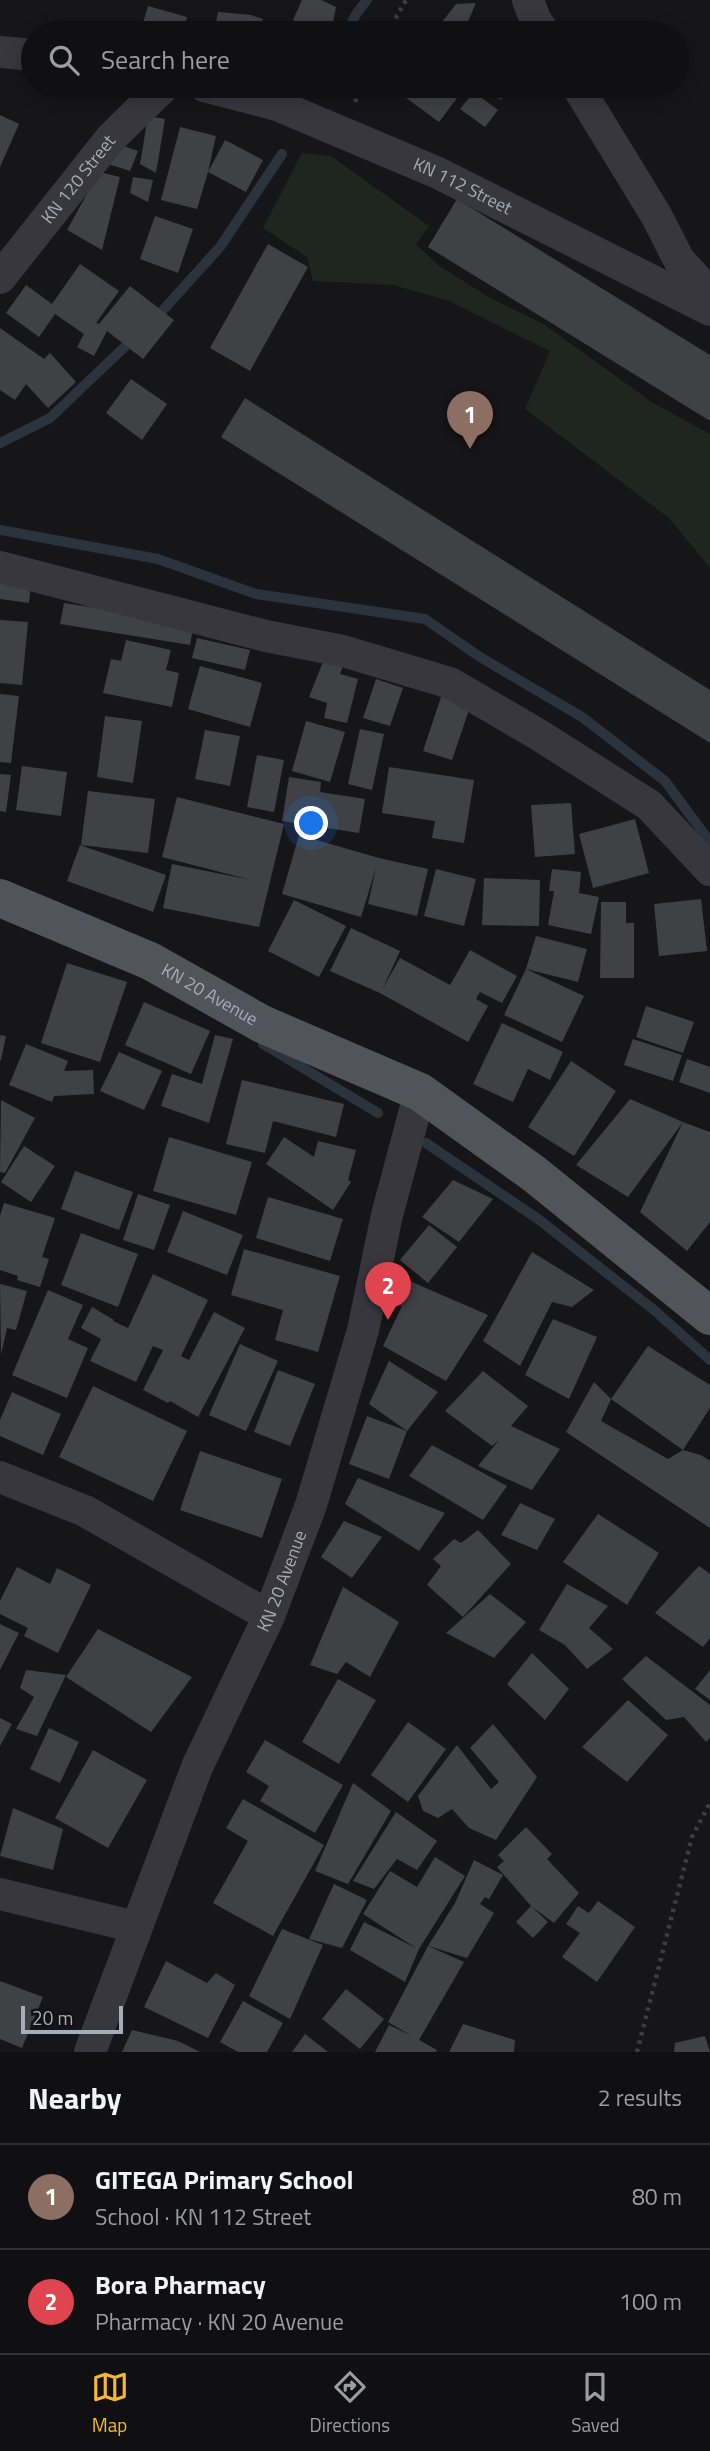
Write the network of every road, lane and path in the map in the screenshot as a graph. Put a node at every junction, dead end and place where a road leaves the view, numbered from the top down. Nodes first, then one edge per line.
1 (406, 0) edge
2 (528, 0) edge
3 (394, 21) edge
4 (536, 21) edge
5 (0, 52) edge
6 (21, 54) edge
7 (152, 98) edge
8 (250, 98) edge
9 (584, 98) edge
10 (0, 278) edge
11 (710, 295) edge
12 (710, 310) edge
13 (0, 568) edge
14 (710, 870) edge
15 (0, 898) edge
16 (420, 1092) junction
17 (710, 1316) edge
18 (0, 1477) edge
19 (268, 1616) junction
20 (710, 1803) edge
21 (0, 1894) edge
22 (136, 1927) junction
23 (90, 2052) edge
24 (636, 2052) edge

1 - 3 path
2 - 4 street
5 - 6 street
7 - 10 street, KN 120 Street
8 - 12 street, KN 112 Street
9 - 11 street
13 - 14 street
15 - 16 main road, KN 20 Avenue
16 - 17 main road, KN 20 Avenue
16 - 19 street, KN 20 Avenue
18 - 19 street
19 - 22 street, KN 20 Avenue
20 - 24 path
21 - 22 street
22 - 23 street, KN 20 Avenue

